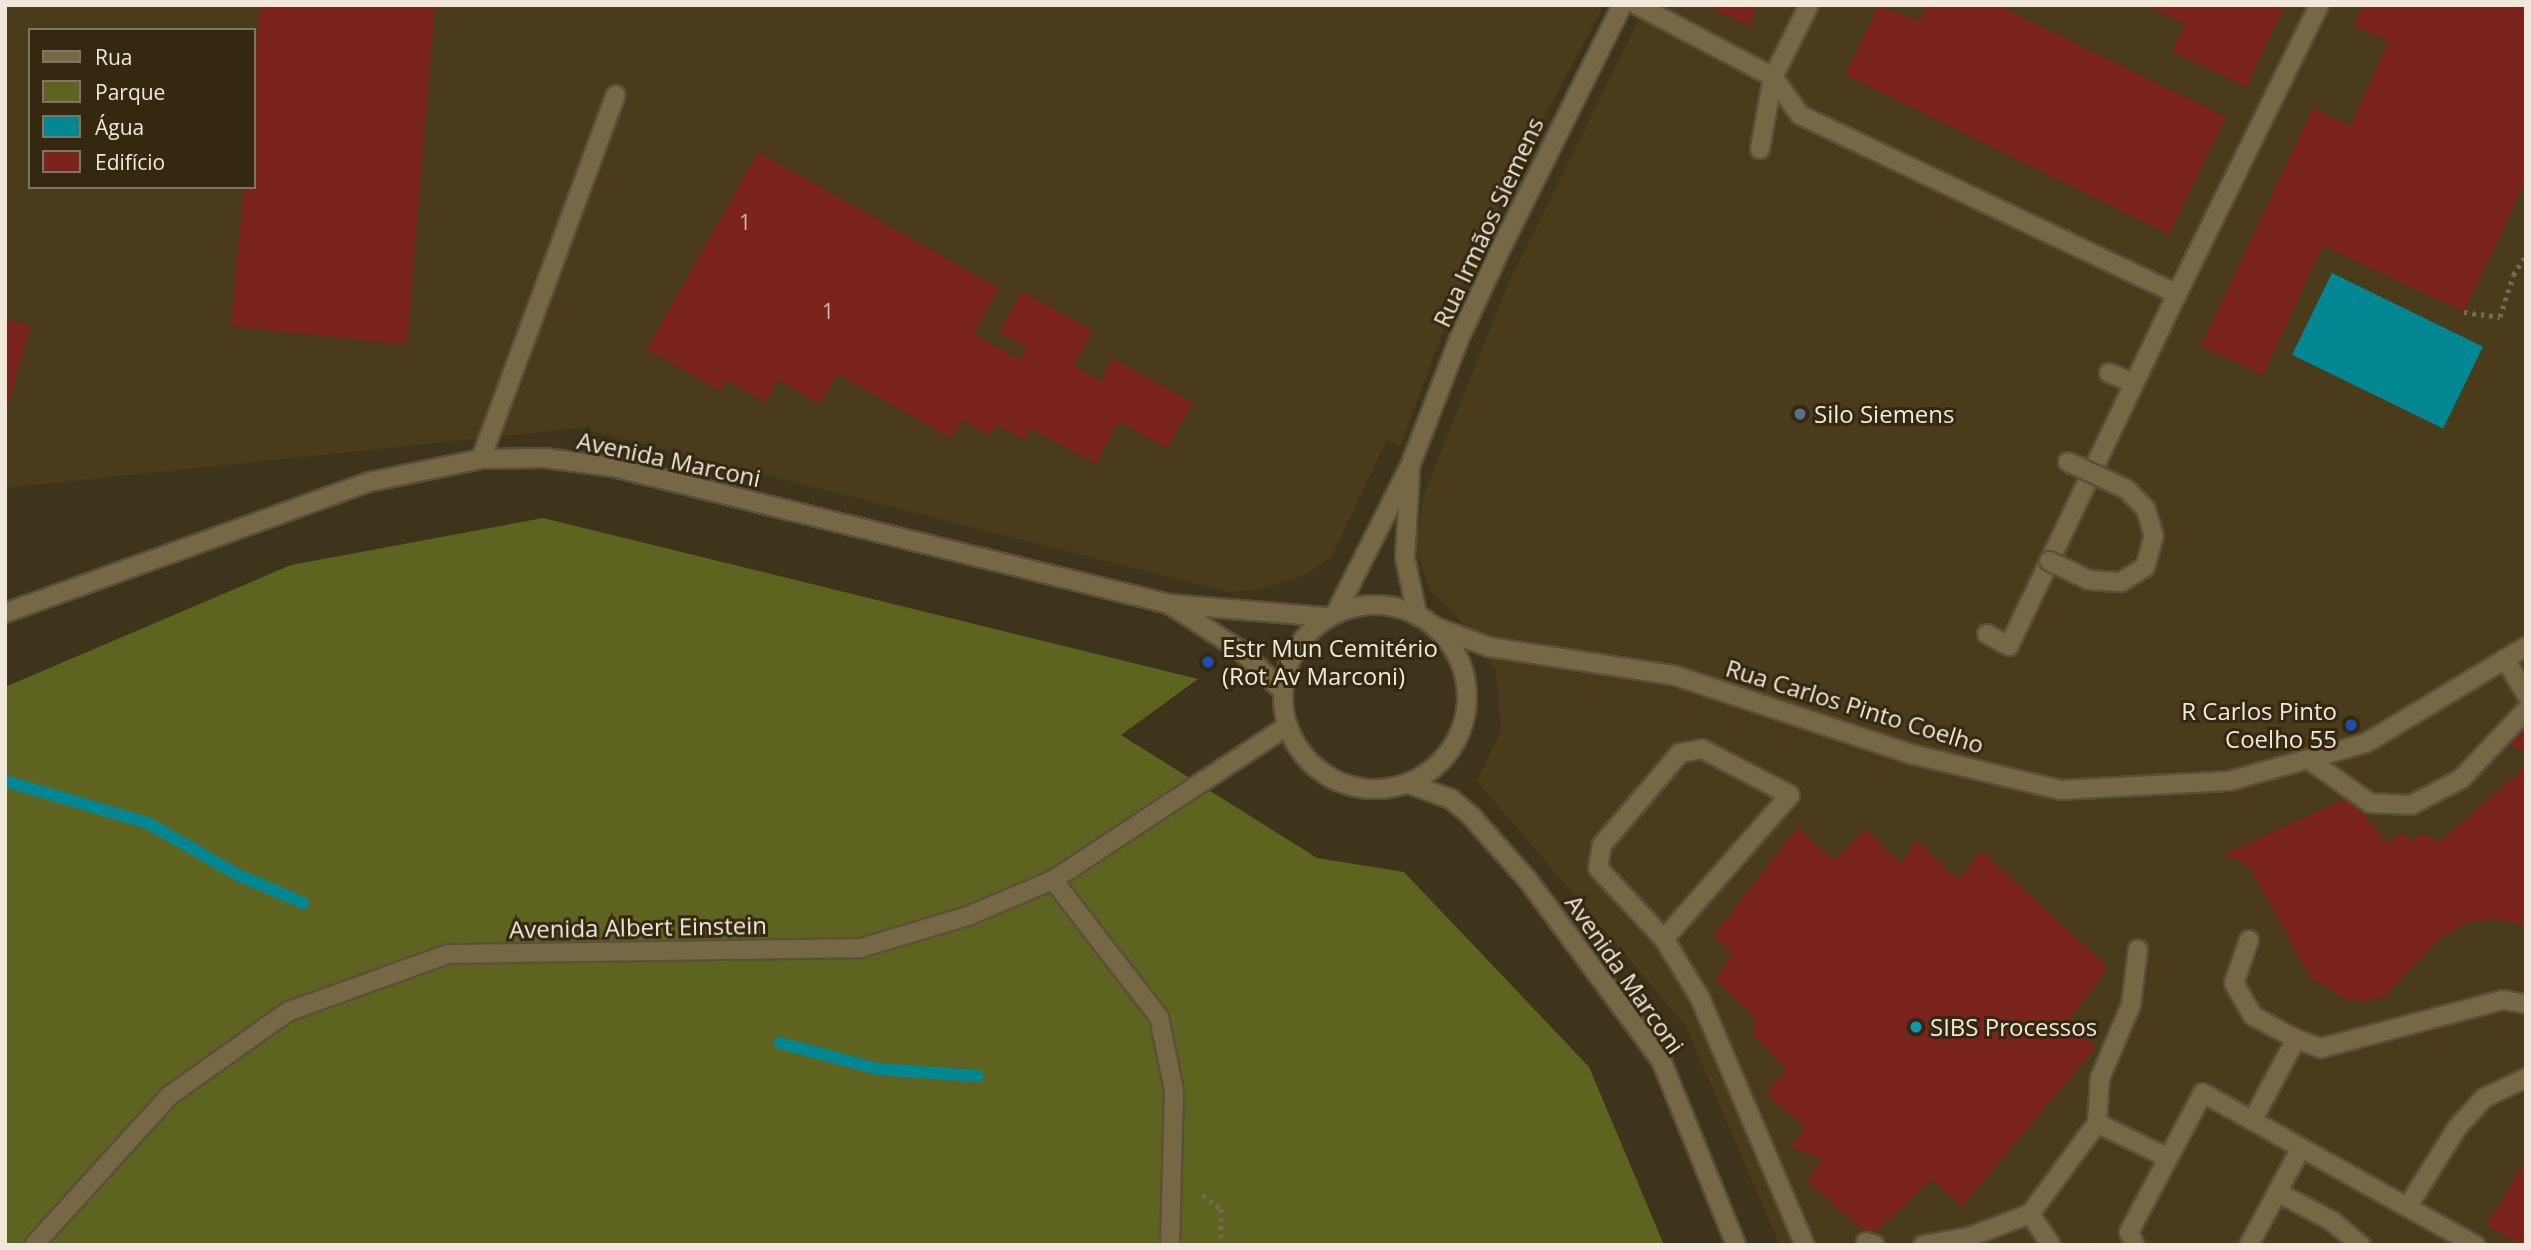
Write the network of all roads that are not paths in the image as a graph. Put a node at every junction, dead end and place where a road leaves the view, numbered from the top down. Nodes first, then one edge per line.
1 (1622, 5) edge
2 (1637, 5) edge
3 (1809, 5) edge
4 (2319, 5) edge
5 (1773, 77) junction
6 (616, 95) dead end
7 (1760, 149) dead end
8 (2177, 294) junction
9 (2109, 373) dead end
10 (2134, 383) junction
11 (481, 459) junction
12 (2068, 462) dead end
13 (1410, 466) junction
14 (2049, 561) junction
15 (1169, 604) junction
16 (5, 613) edge
17 (1417, 614) junction
18 (1332, 615) junction
19 (1438, 628) junction
20 (1987, 634) dead end
21 (2526, 647) edge
22 (2505, 659) junction
23 (1282, 690) junction
24 (2526, 694) edge
25 (2526, 710) edge
26 (1287, 726) junction
27 (2308, 760) junction
28 (1409, 784) junction
29 (1053, 880) junction
30 (1664, 939) junction
31 (2249, 940) dead end
32 (2138, 949) dead end
33 (2526, 1004) edge
34 (2296, 1039) junction
35 (2526, 1077) edge
36 (2252, 1121) junction
37 (2097, 1123) junction
38 (2301, 1148) junction
39 (2168, 1158) junction
40 (2277, 1192) junction
41 (2408, 1206) junction
42 (2030, 1214) junction
43 (34, 1245) edge
44 (1170, 1245) edge
45 (1736, 1245) edge
46 (1805, 1245) edge
47 (1923, 1245) edge
48 (2051, 1245) edge
49 (2135, 1245) edge
50 (2249, 1245) edge
51 (2361, 1245) edge
52 (2475, 1245) edge

1 - 13 street, Rua Irmãos Siemens
2 - 5 street
3 - 5 street
4 - 8 street
5 - 7 street
5 - 8 street
6 - 11 street
8 - 10 street
9 - 10 street
10 - 14 street
11 - 15 street, Avenida Marconi
11 - 16 street, Avenida Marconi
12 - 14 street, bridge
13 - 17 street, Rua Irmãos Siemens
13 - 18 street, Rua Irmãos Siemens
14 - 20 street
15 - 18 street, Avenida Marconi
15 - 23 street, Avenida Marconi
17 - 18 street
17 - 19 street
18 - 23 street
19 - 27 street, Rua Carlos Pinto Coelho
19 - 28 street
21 - 22 street, Rua Carlos Pinto Coelho
22 - 24 street
22 - 27 street, Rua Carlos Pinto Coelho
23 - 26 street
25 - 27 street
26 - 28 street
26 - 29 street, Avenida Albert Einstein
28 - 45 street, Avenida Marconi
29 - 43 street, Avenida Albert Einstein
29 - 44 street
30 - 30 street
30 - 46 street
31 - 34 street
32 - 37 street
33 - 34 street
34 - 36 street
35 - 41 street
36 - 38 street
36 - 39 street
37 - 39 street
37 - 42 street
38 - 40 street
38 - 41 street
39 - 49 street
40 - 50 street
40 - 51 street
41 - 52 street
42 - 47 street
42 - 48 street

